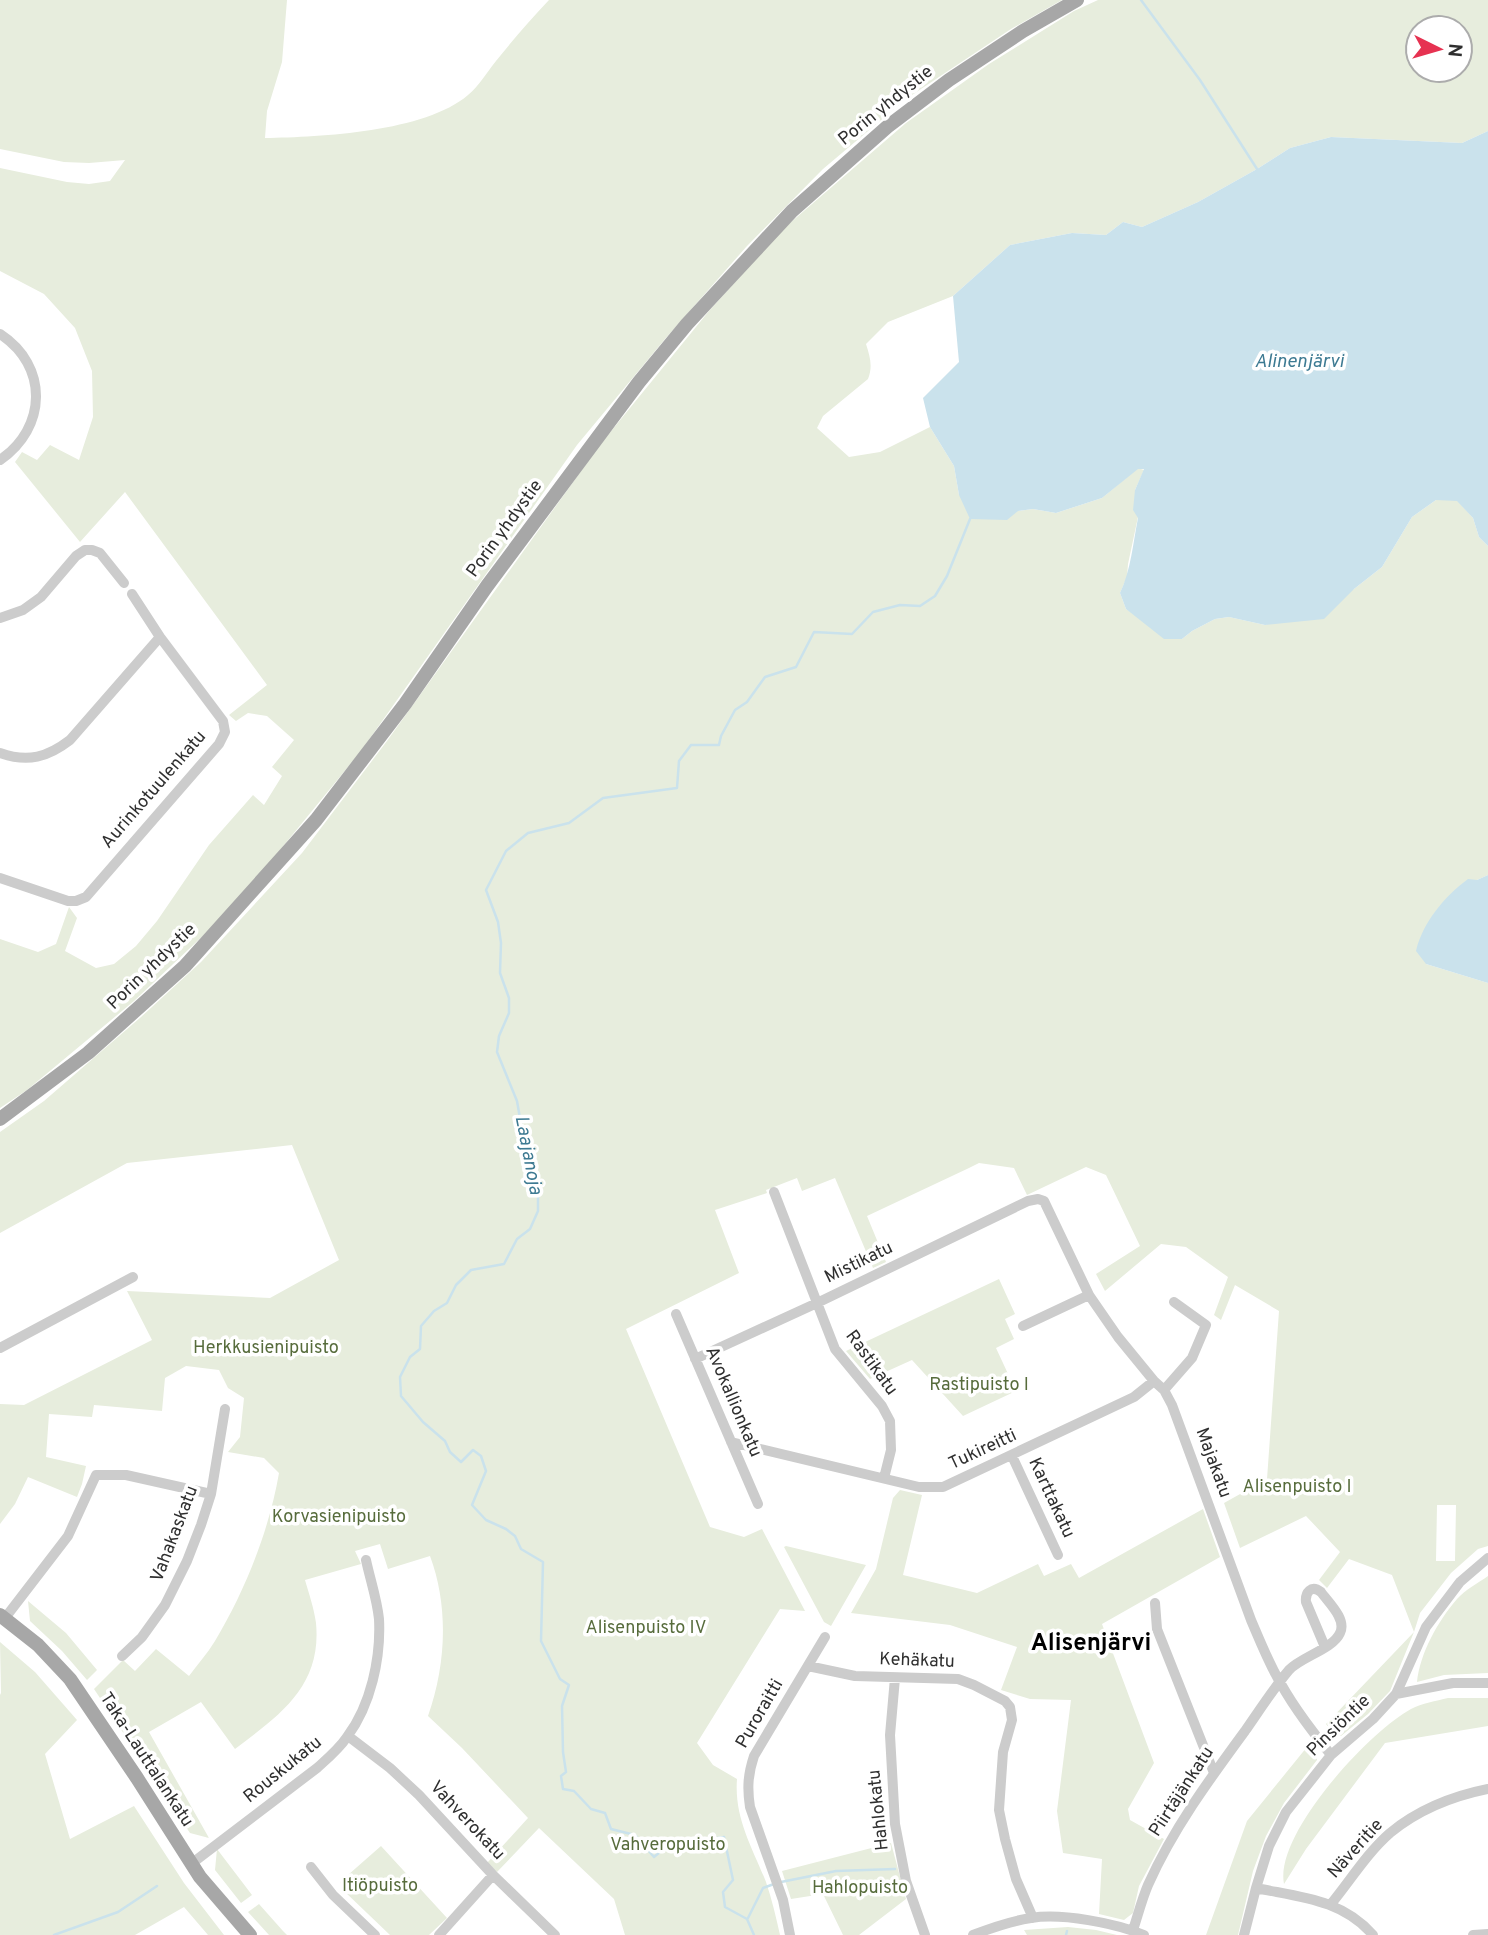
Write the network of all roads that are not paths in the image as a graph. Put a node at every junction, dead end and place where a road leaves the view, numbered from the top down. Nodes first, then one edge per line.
1 (1077, 0) edge
2 (0, 334) edge
3 (0, 460) edge
4 (124, 583) dead end
5 (132, 594) dead end
6 (0, 618) edge
7 (160, 637) junction
8 (0, 753) edge
9 (0, 878) edge
10 (0, 1119) edge
11 (774, 1192) dead end
12 (1038, 1199) joint
13 (133, 1277) dead end
14 (1089, 1295) junction
15 (1174, 1302) dead end
16 (817, 1303) junction
17 (676, 1314) dead end
18 (1023, 1326) dead end
19 (0, 1348) edge
20 (695, 1359) junction
21 (1154, 1381) junction
22 (1164, 1390) junction
23 (225, 1409) dead end
24 (731, 1441) junction
25 (1012, 1457) junction
26 (884, 1478) junction
27 (211, 1494) junction
28 (758, 1504) dead end
29 (1058, 1555) dead end
30 (1488, 1558) edge
31 (366, 1560) dead end
32 (1155, 1603) dead end
33 (3, 1617) edge
34 (825, 1637) dead end
35 (1325, 1647) junction
36 (122, 1656) dead end
37 (808, 1665) junction
38 (895, 1678) junction
39 (1280, 1683) junction
40 (1488, 1683) edge
41 (1396, 1694) junction
42 (348, 1736) junction
43 (1331, 1755) junction
44 (1214, 1773) junction
45 (1488, 1789) edge
46 (191, 1864) junction
47 (311, 1867) dead end
48 (493, 1875) junction
49 (1256, 1888) junction
50 (1331, 1904) junction
51 (1033, 1918) junction
52 (1133, 1930) junction
53 (1488, 1934) edge
54 (250, 1935) edge
55 (375, 1935) edge
56 (439, 1935) edge
57 (555, 1935) edge
58 (790, 1935) edge
59 (925, 1935) edge
60 (973, 1935) edge
61 (1144, 1935) edge
62 (1244, 1935) edge
63 (1373, 1935) edge
64 (1473, 1935) edge

1 - 10 main road, Porin yhdystie
2 - 3 street
4 - 6 street
5 - 7 street, Aurinkotuulenkatu
7 - 8 street
7 - 9 street, Aurinkotuulenkatu
11 - 16 street, Rastikatu
12 - 14 street, Majakatu
12 - 16 street, Mistikatu
13 - 19 street
14 - 18 street
14 - 21 street, Majakatu
15 - 22 street
16 - 20 street, Mistikatu
16 - 26 street, Rastikatu
17 - 20 street, Avokallionkatu
20 - 24 street, Avokallionkatu
21 - 22 street, Majakatu
21 - 25 street, Tukireitti
22 - 39 street, Majakatu
23 - 27 street, Vahakaskatu
24 - 26 street, Tukireitti
24 - 28 street, Avokallionkatu
25 - 26 street, Tukireitti
25 - 29 street, Karttakatu
27 - 33 street
27 - 36 street, Vahakaskatu
30 - 41 street, Pinsiöntie
31 - 42 street, Rouskukatu
32 - 44 street
33 - 46 main road, Taka-Lauttalankatu
34 - 37 street, Puroraitti
35 - 35 street
35 - 39 street, Piirtäjänkatu
37 - 38 street, Kehäkatu
37 - 58 street, Puroraitti
38 - 51 street, Kehäkatu
38 - 59 street, Hahlokatu
39 - 43 street, Majakatu
39 - 44 street, Piirtäjänkatu
40 - 41 street
41 - 43 street, Pinsiöntie
42 - 46 street, Rouskukatu
42 - 48 street, Vahverokatu
43 - 49 street, Pinsiöntie
44 - 52 street, Piirtäjänkatu
45 - 50 street, Näveritie
46 - 54 main road, Taka-Lauttalankatu
47 - 55 street
48 - 56 street
48 - 57 street, Vahverokatu
49 - 50 street
49 - 62 street, Pinsiöntie
50 - 63 street
51 - 52 street
51 - 60 street
52 - 61 street
53 - 64 street

